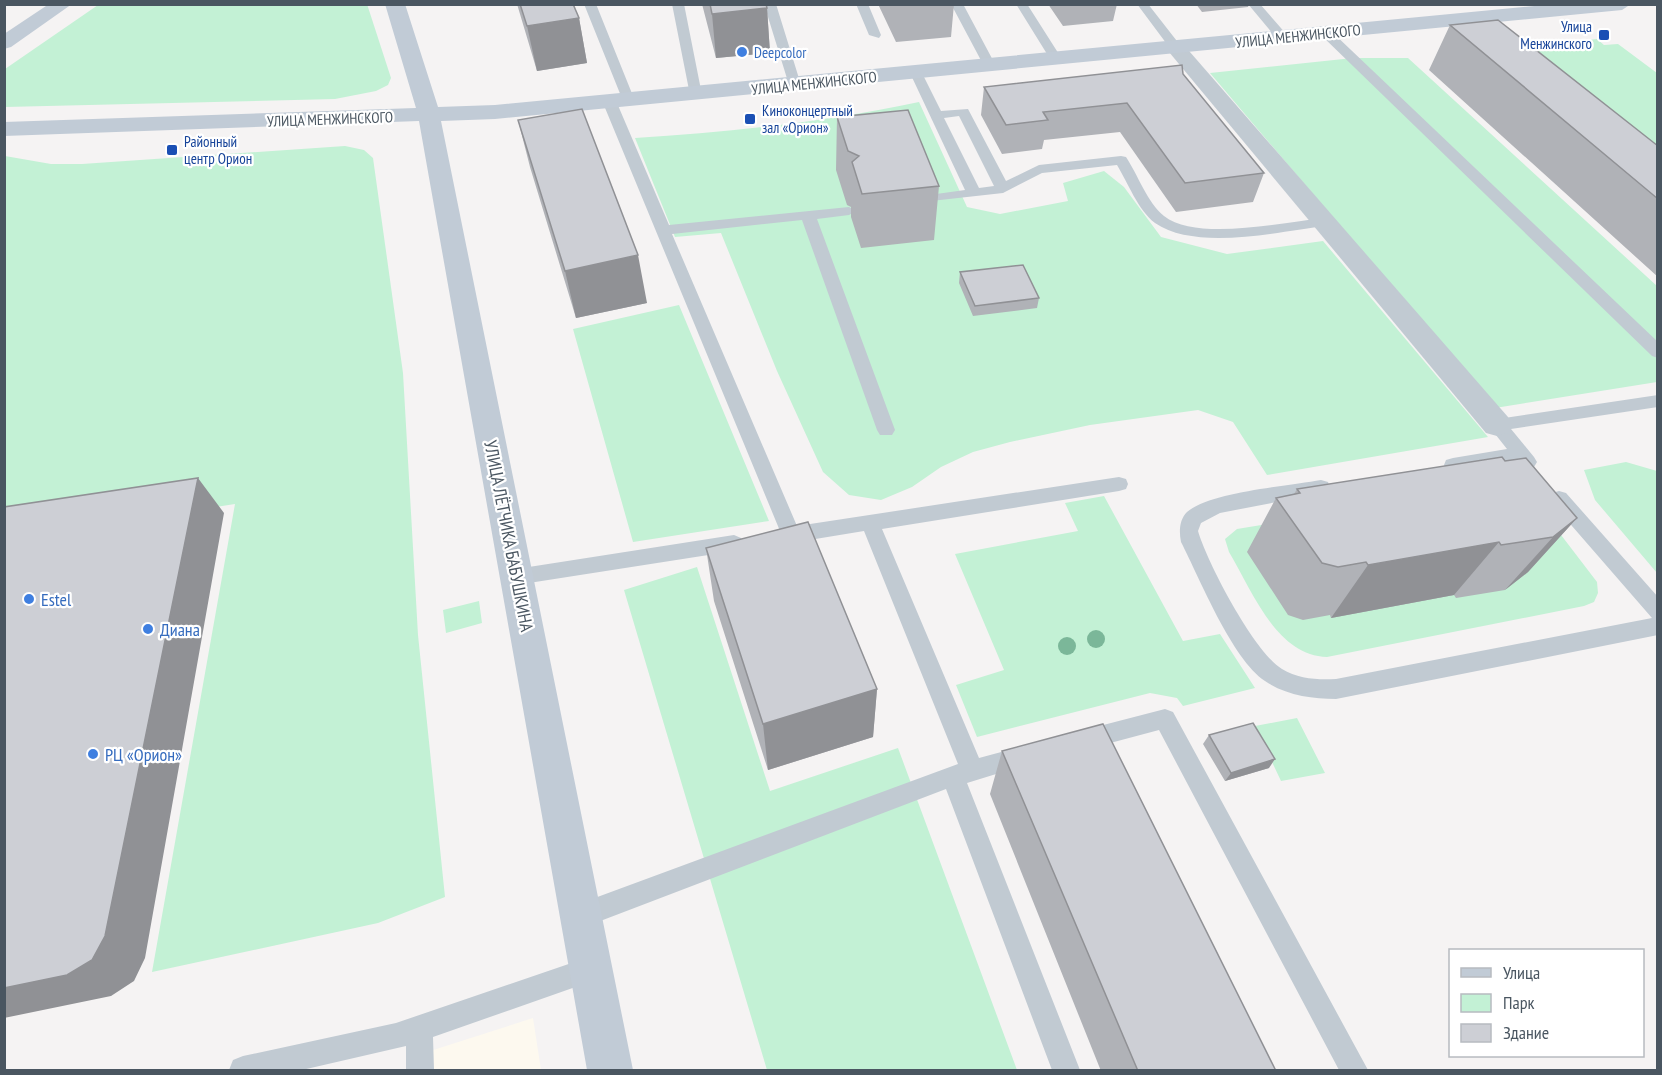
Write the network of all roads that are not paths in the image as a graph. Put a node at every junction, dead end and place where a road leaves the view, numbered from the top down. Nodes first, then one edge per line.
1 (63, 4) edge
2 (395, 4) edge
3 (590, 4) edge
4 (678, 4) edge
5 (770, 4) edge
6 (862, 4) edge
7 (957, 4) edge
8 (1021, 4) edge
9 (1142, 4) edge
10 (1253, 4) edge
11 (1622, 4) edge
12 (1326, 33) junction
13 (875, 35) dead end
14 (1283, 38) junction
15 (4, 43) edge
16 (1176, 48) junction
17 (1056, 59) junction
18 (990, 66) junction
19 (916, 73) junction
20 (795, 85) junction
21 (696, 95) junction
22 (620, 102) junction
23 (429, 115) junction
24 (936, 116) junction
25 (4, 129) edge
26 (1002, 189) junction
27 (974, 193) junction
28 (927, 199) edge
29 (849, 211) dead end
30 (808, 214) junction
31 (1324, 222) junction
32 (664, 230) junction
33 (1658, 352) edge
34 (1658, 401) edge
35 (1497, 425) junction
36 (886, 430) dead end
37 (1521, 454) junction
38 (1428, 469) edge
39 (1346, 483) edge
40 (1119, 484) dead end
41 (870, 522) junction
42 (791, 535) junction
43 (516, 577) junction
44 (1648, 588) edge
45 (1658, 612) edge
46 (1658, 626) edge
47 (963, 773) junction
48 (582, 915) junction
49 (592, 969) junction
50 (420, 1028) junction
51 (243, 1071) edge
52 (420, 1071) edge
53 (610, 1071) edge
54 (1066, 1071) edge
55 (1354, 1071) edge

1 - 15 main road
2 - 23 main road, УЛИЦА ЛЁТЧИКА БАБУШКИНА
3 - 22 lane
4 - 21 lane
5 - 20 lane
6 - 13 lane
7 - 18 lane
8 - 17 lane
9 - 16 lane
10 - 14 lane
11 - 12 main road, УЛИЦА МЕНЖИНСКОГО
12 - 14 main road, УЛИЦА МЕНЖИНСКОГО
12 - 33 lane
14 - 16 main road, УЛИЦА МЕНЖИНСКОГО
16 - 17 main road, УЛИЦА МЕНЖИНСКОГО
16 - 31 street
17 - 18 main road, УЛИЦА МЕНЖИНСКОГО
18 - 19 main road, УЛИЦА МЕНЖИНСКОГО
19 - 20 main road, УЛИЦА МЕНЖИНСКОГО
19 - 24 lane
20 - 21 main road, УЛИЦА МЕНЖИНСКОГО
21 - 22 main road, УЛИЦА МЕНЖИНСКОГО
22 - 23 main road, УЛИЦА МЕНЖИНСКОГО
22 - 32 lane
23 - 25 main road, УЛИЦА МЕНЖИНСКОГО
23 - 43 main road, УЛИЦА ЛЁТЧИКА БАБУШКИНА
24 - 26 lane
24 - 27 lane
26 - 27 lane
26 - 31 lane
27 - 28 lane
29 - 30 lane
30 - 32 lane
30 - 36 lane
31 - 35 street
32 - 42 lane
34 - 35 lane
35 - 37 lane
37 - 38 lane
37 - 44 lane
39 - 46 lane
40 - 41 lane
41 - 42 lane
41 - 47 lane
42 - 43 lane
43 - 48 main road, УЛИЦА ЛЁТЧИКА БАБУШКИНА
44 - 45 lane
47 - 48 lane
47 - 54 lane
47 - 55 lane
48 - 49 main road, УЛИЦА ЛЁТЧИКА БАБУШКИНА
49 - 50 lane
49 - 53 main road, УЛИЦА ЛЁТЧИКА БАБУШКИНА
50 - 51 lane
50 - 52 lane

